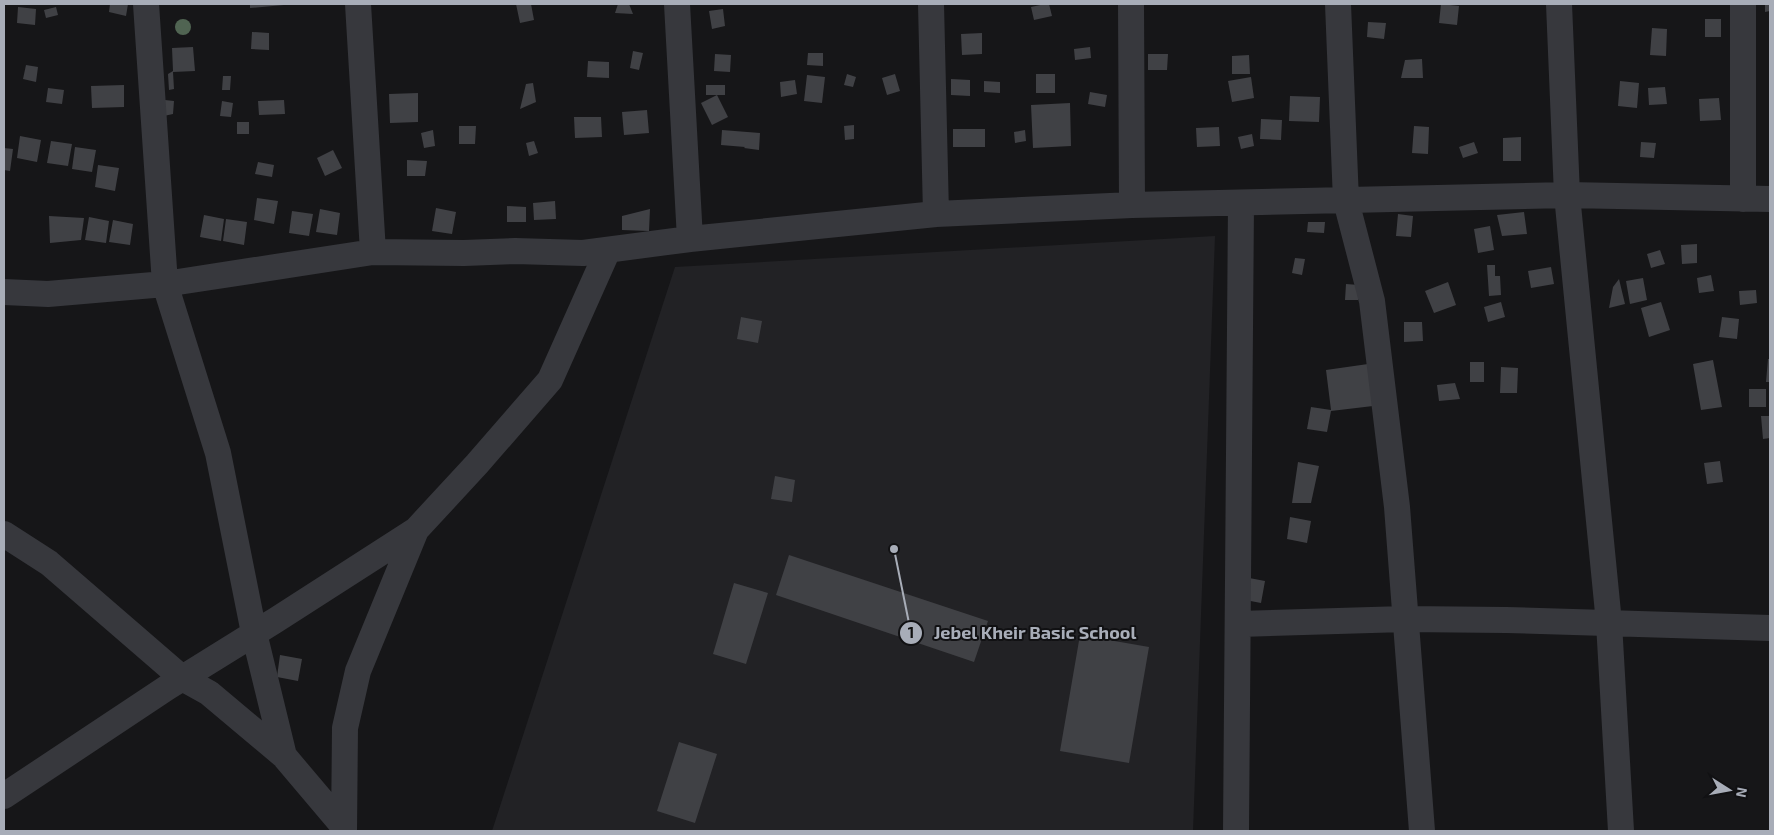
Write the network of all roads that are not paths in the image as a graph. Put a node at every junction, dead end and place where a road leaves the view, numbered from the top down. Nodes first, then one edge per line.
1 (146, 4) edge
2 (358, 4) edge
3 (677, 4) edge
4 (931, 4) edge
5 (1131, 4) edge
6 (1338, 4) edge
7 (1559, 4) edge
8 (1743, 4) edge
9 (1567, 195) junction
10 (1743, 198) junction
11 (1770, 199) edge
12 (1346, 201) junction
13 (1241, 203) junction
14 (1132, 205) junction
15 (936, 214) junction
16 (690, 239) junction
17 (608, 250) junction
18 (373, 252) junction
19 (165, 284) junction
20 (4, 292) edge
21 (416, 530) junction
22 (4, 534) edge
23 (1405, 619) junction
24 (1608, 623) junction
25 (1239, 624) junction
26 (1770, 628) edge
27 (254, 634) junction
28 (182, 678) junction
29 (284, 756) junction
30 (4, 796) edge
31 (344, 829) edge
32 (1236, 831) edge
33 (1422, 831) edge
34 (1621, 831) edge

1 - 19 street
2 - 18 street
3 - 16 street
4 - 15 street
5 - 14 street
6 - 12 street
7 - 9 street
8 - 10 street
9 - 10 street
9 - 12 street
9 - 24 street
10 - 11 street
12 - 13 street
12 - 23 street
13 - 14 street
13 - 25 street
14 - 15 street
15 - 16 street
16 - 17 street
17 - 18 street
17 - 21 street
18 - 19 street
19 - 20 street
19 - 27 street
21 - 27 street
21 - 31 street
22 - 28 street
23 - 24 street
23 - 25 street
23 - 33 street
24 - 26 street
24 - 34 street
25 - 32 street
27 - 28 street
27 - 29 street
28 - 29 street
28 - 30 street
29 - 31 street

